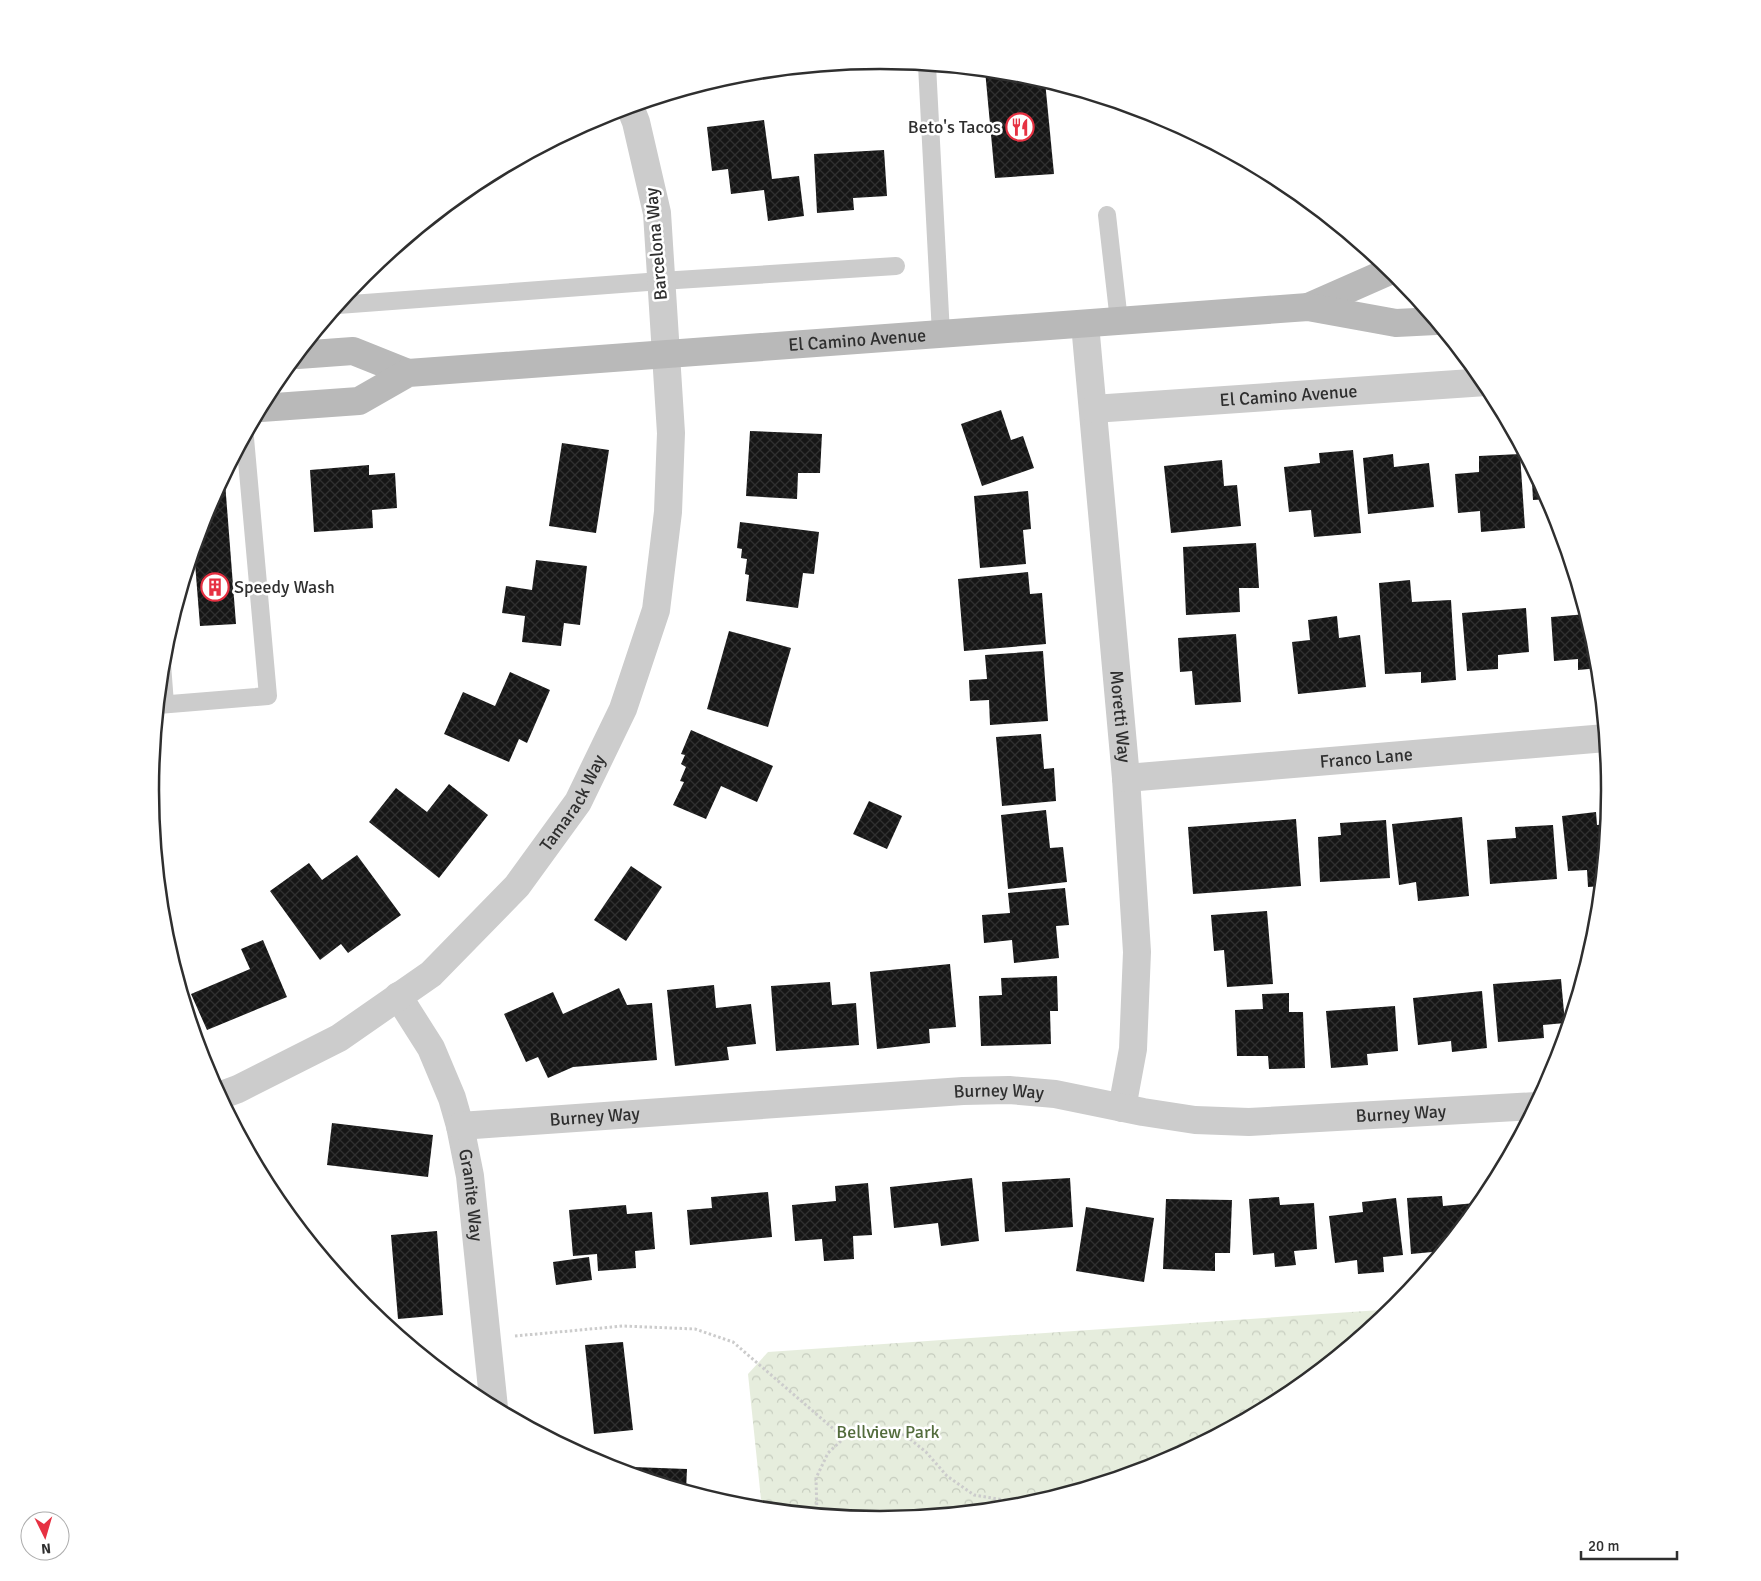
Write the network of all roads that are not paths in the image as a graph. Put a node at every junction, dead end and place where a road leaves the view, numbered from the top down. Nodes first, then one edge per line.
1 (927, 70) edge
2 (632, 113) edge
3 (1107, 215) dead end
4 (896, 266) dead end
5 (1383, 272) edge
6 (661, 281) junction
7 (348, 304) edge
8 (1308, 307) junction
9 (1119, 321) junction
10 (1428, 322) edge
11 (1085, 324) junction
12 (941, 334) junction
13 (306, 354) edge
14 (666, 354) junction
15 (408, 373) junction
16 (1476, 383) edge
17 (269, 407) edge
18 (1093, 409) junction
19 (246, 447) edge
20 (164, 705) edge
21 (1601, 738) edge
22 (1126, 778) junction
23 (398, 996) junction
24 (226, 1094) edge
25 (1530, 1106) edge
26 (1122, 1108) junction
27 (460, 1126) junction
28 (493, 1399) edge

1 - 12 lane
2 - 6 street, Barcelona Way
3 - 9 lane
4 - 6 lane
5 - 8 main road, El Camino Avenue
6 - 7 lane
6 - 14 street, Barcelona Way
8 - 9 main road, El Camino Avenue
8 - 10 main road, El Camino Avenue
9 - 11 main road, El Camino Avenue
11 - 12 main road, El Camino Avenue
11 - 18 street, Moretti Way
12 - 14 main road, El Camino Avenue
13 - 15 main road, El Camino Avenue
14 - 15 main road, El Camino Avenue
14 - 23 street, Tamarack Way
15 - 17 main road, El Camino Avenue
16 - 18 street, El Camino Avenue
18 - 22 street, Moretti Way
19 - 20 lane
21 - 22 street, Franco Lane
22 - 26 street, Moretti Way
23 - 24 street, Tamarack Way
23 - 27 street, Granite Way
25 - 26 street, Burney Way
26 - 27 street, Burney Way
27 - 28 street, Granite Way

